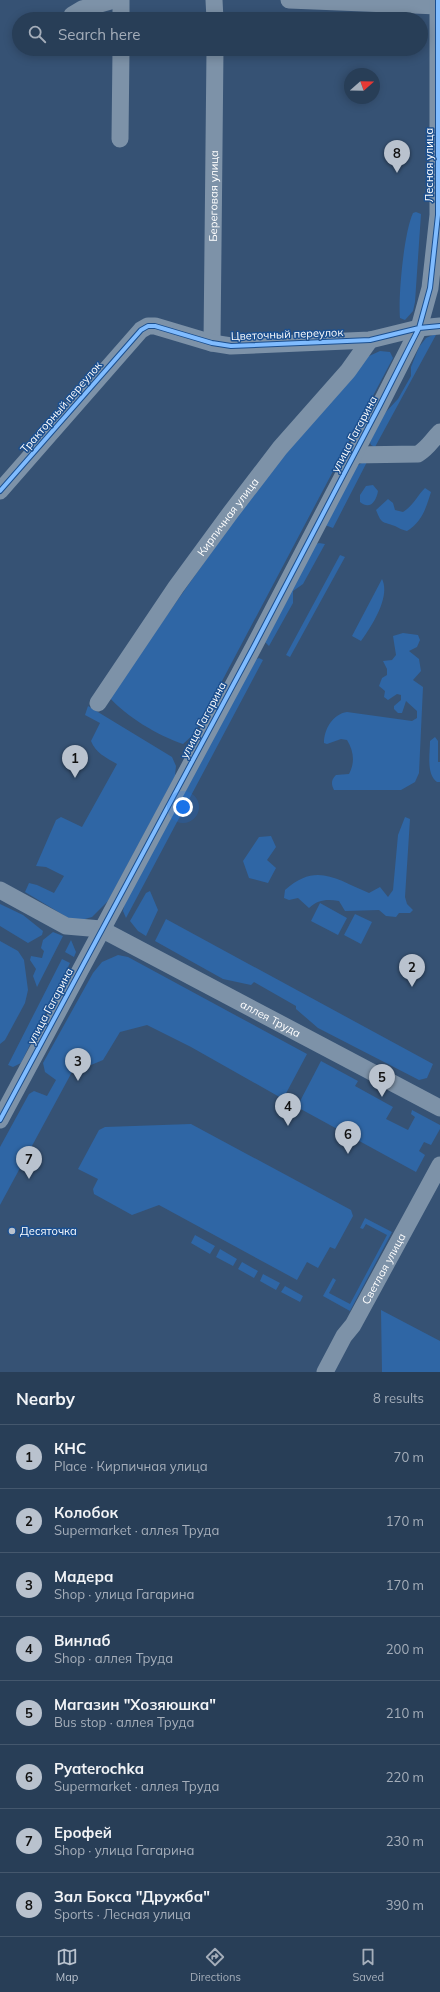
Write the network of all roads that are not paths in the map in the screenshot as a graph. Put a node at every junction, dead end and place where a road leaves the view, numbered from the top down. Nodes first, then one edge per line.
1 (114, 0) edge
2 (122, 0) edge
3 (214, 0) edge
4 (289, 0) edge
5 (438, 3) edge
6 (77, 12) edge
7 (121, 12) edge
8 (215, 12) edge
9 (121, 56) edge
10 (215, 56) edge
11 (120, 139) dead end
12 (439, 141) edge
13 (439, 190) edge
14 (440, 326) edge
15 (419, 328) junction
16 (136, 335) joint
17 (370, 340) junction
18 (212, 344) junction
19 (440, 432) edge
20 (353, 455) junction
21 (0, 491) edge
22 (98, 703) dead end
23 (0, 890) edge
24 (101, 929) junction
25 (440, 1108) edge
26 (0, 1120) edge
27 (440, 1165) edge
28 (325, 1372) edge

1 - 6 street
2 - 7 street
3 - 8 street
4 - 5 street
5 - 12 street, Лесная улица
9 - 11 street
10 - 18 street, Береговая улица
12 - 13 street, Лесная улица
13 - 15 street, Лесная улица
14 - 15 street, Цветочный переулок
15 - 17 street, Цветочный переулок
15 - 20 street, улица Гагарина
16 - 18 street, Цветочный переулок
16 - 21 street, Тракторный переулок
17 - 18 street, Цветочный переулок
17 - 22 street, Кирпичная улица
19 - 20 street
20 - 24 street, улица Гагарина
23 - 24 street
24 - 25 street, аллея Труда
24 - 26 street, улица Гагарина
27 - 28 street, Светлая улица

